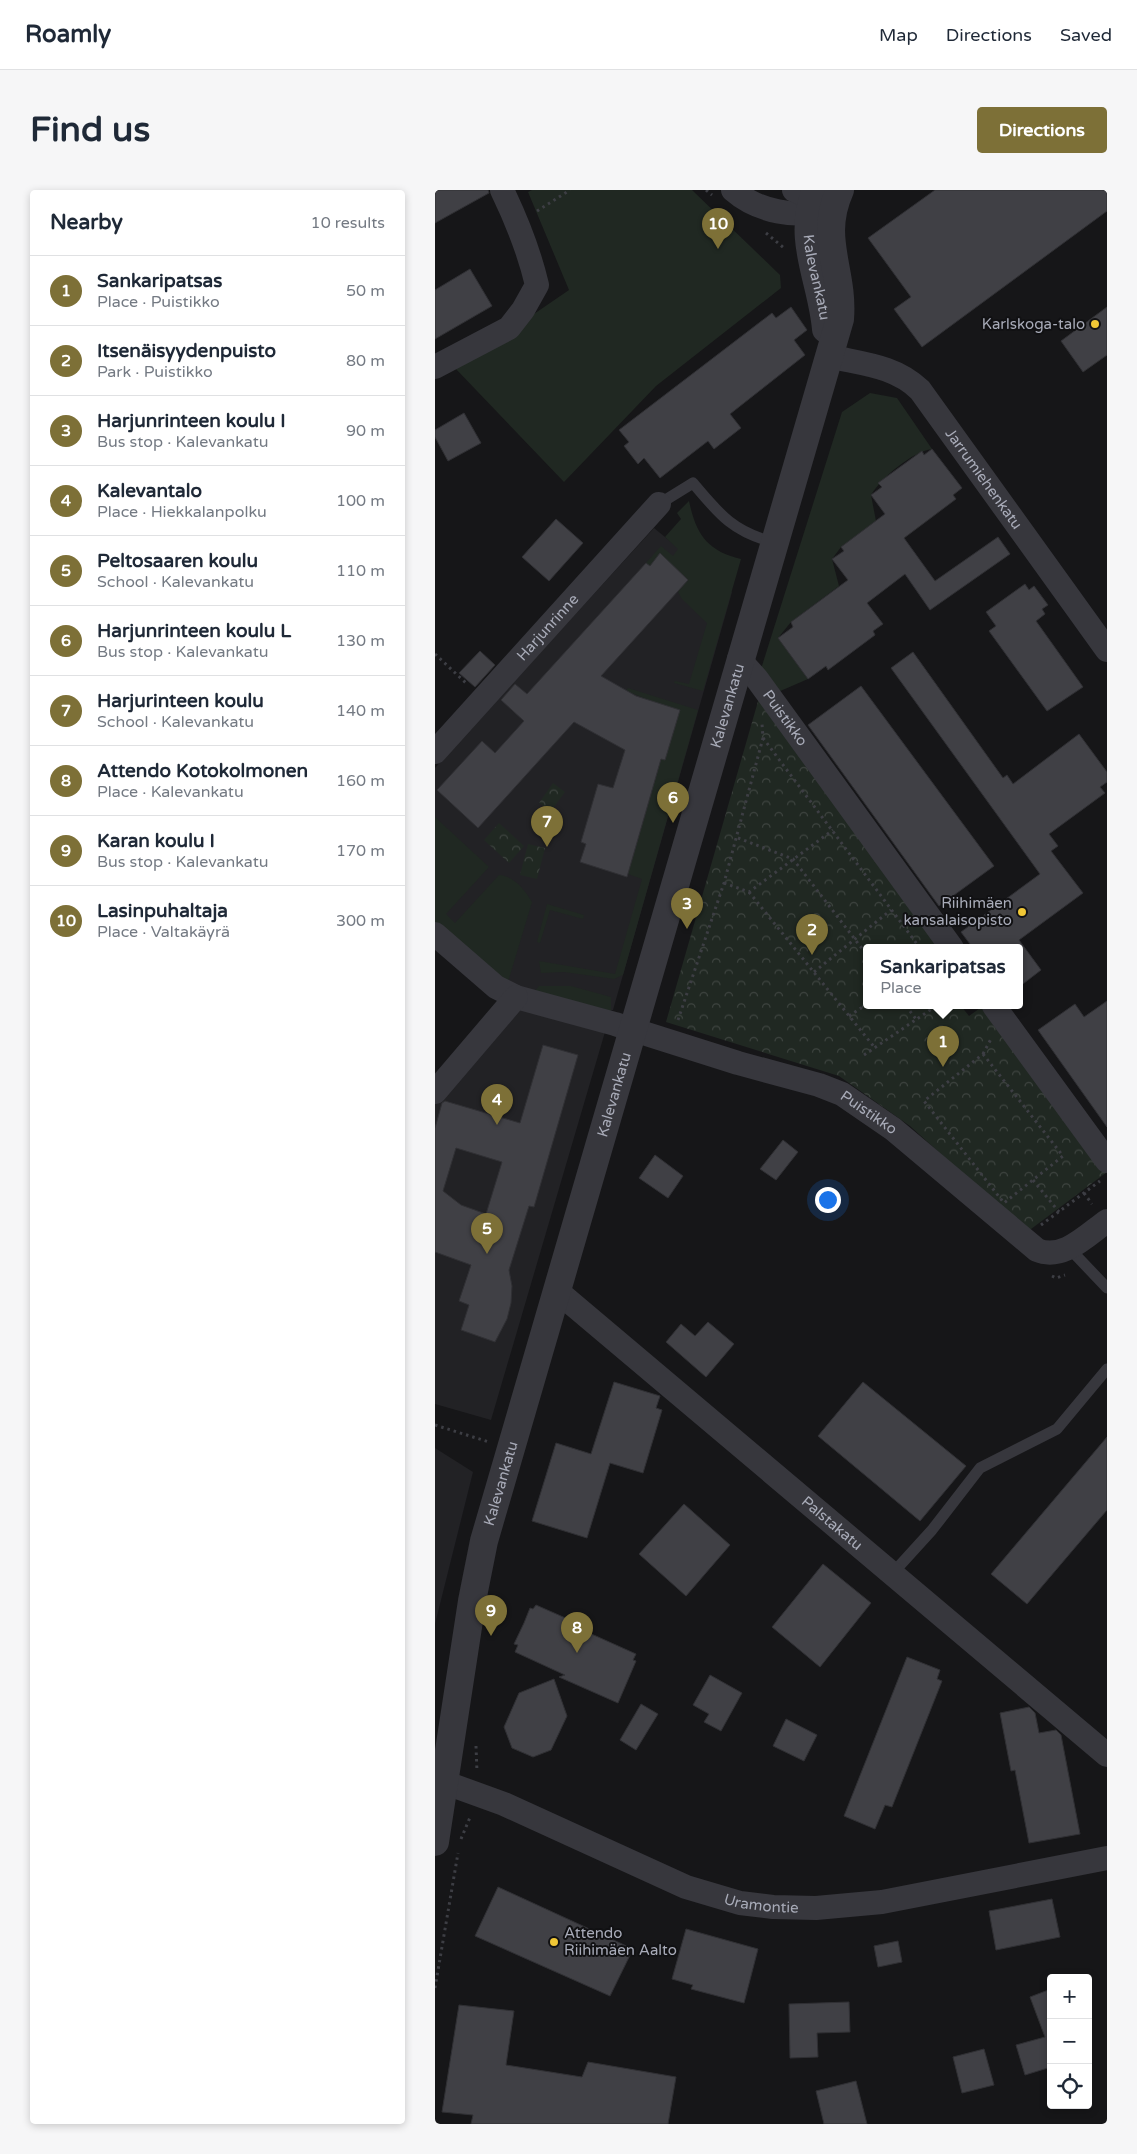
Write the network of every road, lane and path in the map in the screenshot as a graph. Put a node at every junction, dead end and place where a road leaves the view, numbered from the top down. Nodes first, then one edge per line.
1 (501, 190) edge
2 (570, 190) edge
3 (733, 190) edge
4 (817, 199) edge
5 (518, 223) junction
6 (828, 356) junction
7 (435, 367) edge
8 (659, 504) joint
9 (773, 542) junction
10 (1107, 650) edge
11 (435, 654) edge
12 (739, 659) junction
13 (482, 700) junction
14 (761, 718) dead end
15 (763, 738) junction
16 (435, 752) edge
17 (833, 830) junction
18 (737, 838) junction
19 (793, 859) junction
20 (724, 883) junction
21 (749, 892) junction
22 (913, 894) junction
23 (891, 910) junction
24 (435, 934) edge
25 (854, 938) junction
26 (916, 944) edge
27 (949, 944) edge
28 (863, 950) edge
29 (814, 972) junction
30 (516, 997) junction
31 (863, 1007) edge
32 (908, 1009) edge
33 (931, 1009) edge
34 (996, 1009) edge
35 (849, 1016) junction
36 (916, 1019) junction
37 (643, 1034) junction
38 (875, 1048) junction
39 (864, 1055) dead end
40 (435, 1092) edge
41 (1107, 1161) edge
42 (1107, 1176) edge
43 (1033, 1180) junction
44 (1059, 1212) junction
45 (1107, 1221) edge
46 (1027, 1243) junction
47 (1069, 1248) junction
48 (1107, 1288) edge
49 (557, 1291) junction
50 (1107, 1369) edge
51 (435, 1425) edge
52 (491, 1443) dead end
53 (893, 1574) junction
54 (476, 1744) dead end
55 (1107, 1755) edge
56 (477, 1770) junction
57 (486, 1774) dead end
58 (440, 1781) edge
59 (474, 1794) junction
60 (451, 1846) edge
61 (1107, 1858) edge
62 (435, 1988) edge

1 - 5 street
2 - 5 path
3 - 4 street
4 - 6 street, Kalevankatu
5 - 7 street
6 - 9 street, Kalevankatu
6 - 10 street, Jarrumiehenkatu
8 - 9 lane
8 - 13 street, Harjunrinne
9 - 12 street, Kalevankatu
11 - 13 path
12 - 22 street, Puistikko
12 - 37 street, Kalevankatu
13 - 16 street, Harjunrinne
14 - 15 path
15 - 17 path
15 - 18 path
17 - 19 path
17 - 23 path
18 - 19 path
18 - 20 path
19 - 21 path
19 - 25 path
20 - 21 path
20 - 37 path
21 - 29 path
22 - 23 path
22 - 27 street, Puistikko
23 - 25 path
23 - 26 path
24 - 30 street
25 - 28 path
25 - 29 path
29 - 35 path
30 - 37 street
30 - 40 street
31 - 35 path
32 - 36 path
33 - 36 path
34 - 41 street
35 - 38 path
36 - 38 path
37 - 46 street, Puistikko
37 - 49 street, Kalevankatu
38 - 39 path
42 - 44 path
43 - 43 path
43 - 44 path
44 - 46 path
45 - 47 street
46 - 47 street, Puistikko
47 - 48 lane
49 - 53 street, Palstakatu
49 - 58 street, Kalevankatu
50 - 53 lane
51 - 52 path
53 - 55 street, Palstakatu
54 - 56 path
56 - 57 path
56 - 59 path
58 - 59 street, Uramontie
58 - 60 street, Kalevankatu
59 - 60 path
59 - 61 street, Uramontie
60 - 62 path

